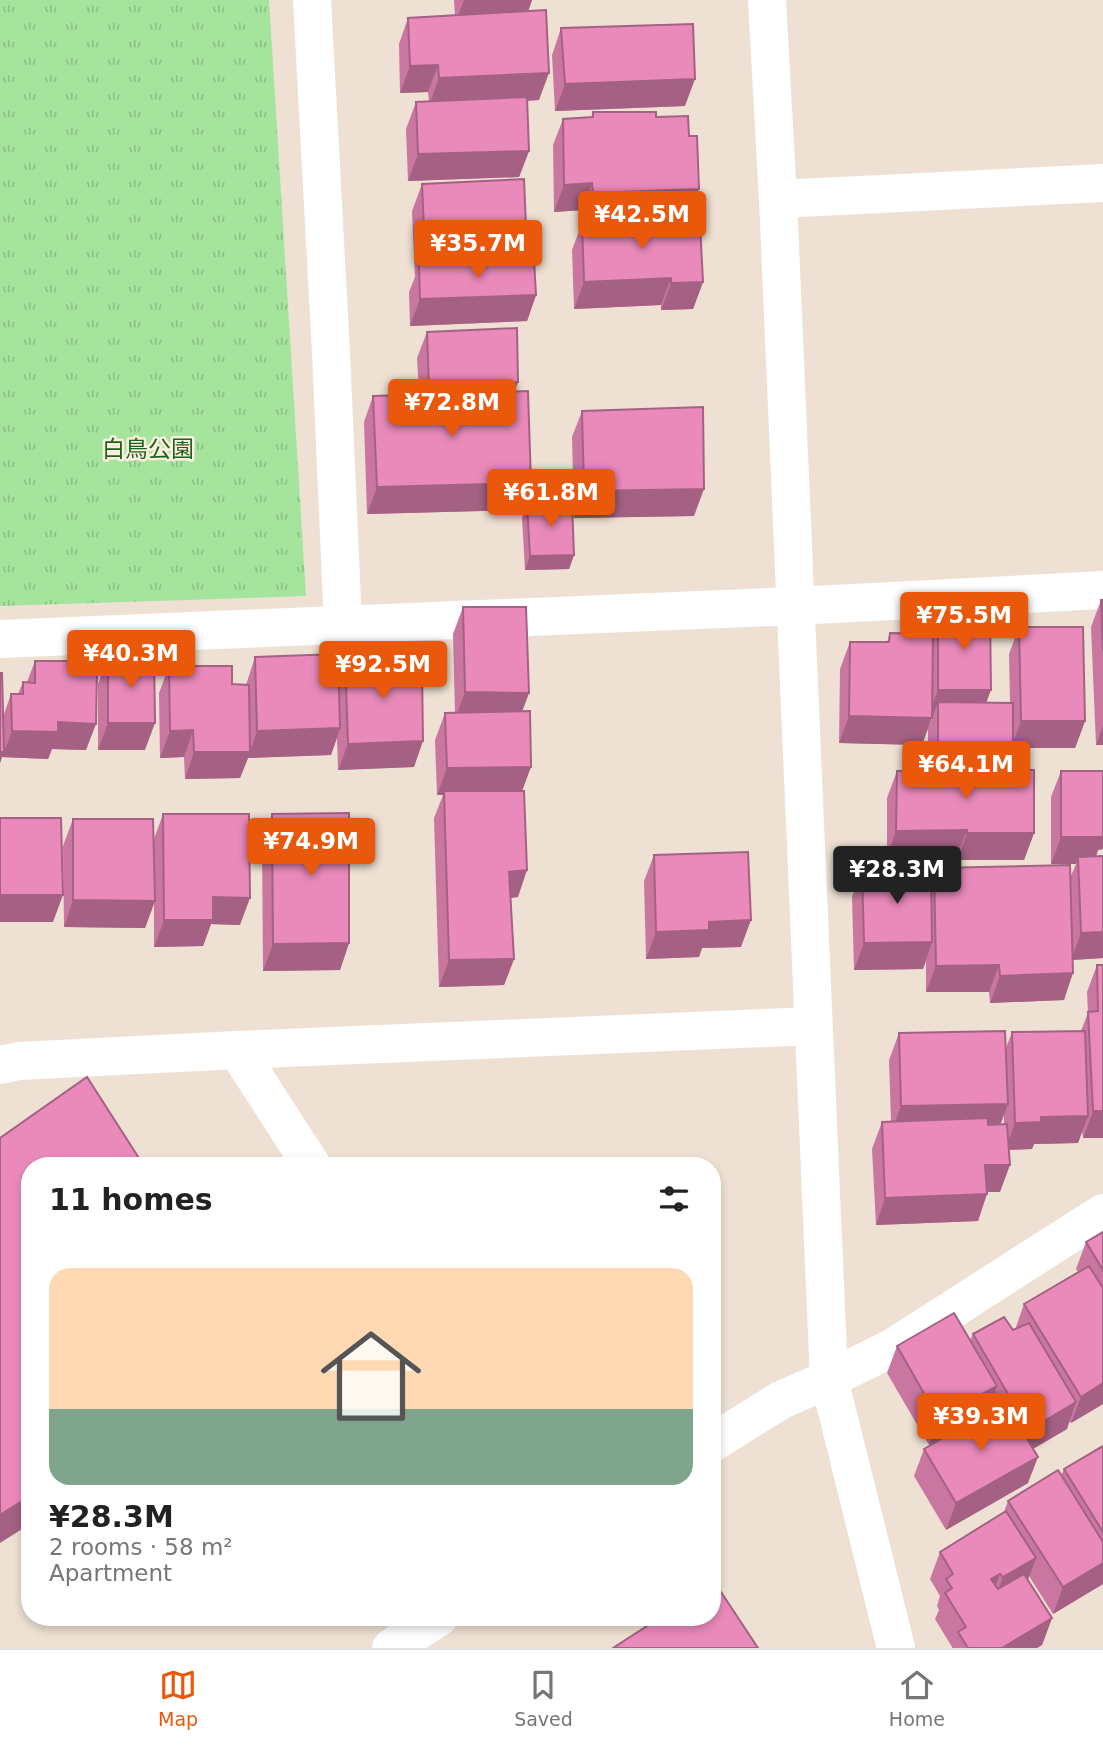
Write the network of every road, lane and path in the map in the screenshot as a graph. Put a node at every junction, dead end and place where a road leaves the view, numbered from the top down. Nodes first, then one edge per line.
1 (312, 0) edge
2 (767, 0) edge
3 (1103, 183) edge
4 (778, 199) junction
5 (1103, 590) edge
6 (795, 606) junction
7 (343, 625) junction
8 (0, 639) edge
9 (813, 1026) junction
10 (237, 1050) junction
11 (0, 1065) edge
12 (306, 1157) edge
13 (1103, 1213) edge
14 (829, 1379) junction
15 (721, 1437) edge
16 (425, 1626) edge
17 (391, 1648) edge
18 (896, 1648) edge

1 - 7 street
2 - 4 street
3 - 4 street
4 - 6 street
5 - 6 street
6 - 7 street
6 - 9 street
7 - 8 street
9 - 10 street
9 - 14 street
10 - 11 street
10 - 12 street
13 - 14 street
14 - 15 street
14 - 18 street
16 - 17 street

